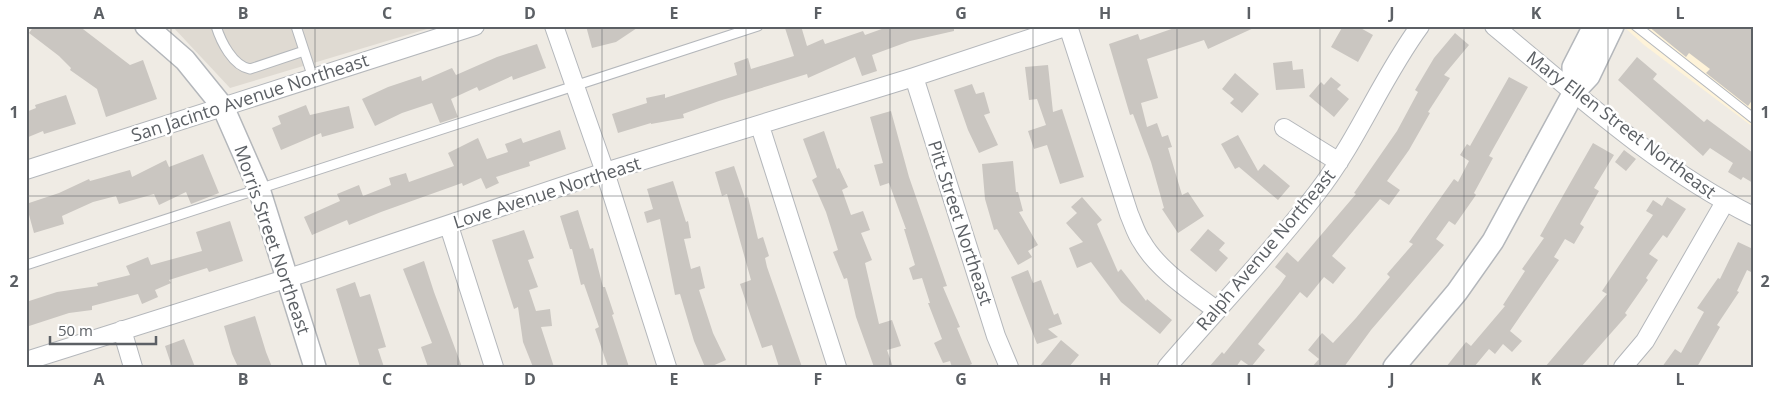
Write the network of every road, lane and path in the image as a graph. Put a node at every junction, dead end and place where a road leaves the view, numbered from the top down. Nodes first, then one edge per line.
1 (146, 26) edge
2 (216, 26) edge
3 (296, 26) edge
4 (475, 26) edge
5 (554, 26) edge
6 (758, 26) edge
7 (1068, 26) edge
8 (1420, 26) edge
9 (1494, 26) edge
10 (1594, 26) edge
11 (1613, 26) edge
12 (1636, 26) edge
13 (439, 32) edge
14 (304, 51) junction
15 (914, 77) junction
16 (313, 78) junction
17 (576, 84) junction
18 (1574, 92) junction
19 (223, 107) junction
20 (1753, 118) edge
21 (760, 126) junction
22 (1284, 128) dead end
23 (1339, 162) junction
24 (26, 170) edge
25 (606, 172) junction
26 (259, 189) junction
27 (1725, 202) junction
28 (1753, 216) edge
29 (449, 226) junction
30 (26, 264) edge
31 (286, 279) junction
32 (1216, 310) junction
33 (122, 330) junction
34 (26, 361) edge
35 (133, 367) edge
36 (314, 367) edge
37 (494, 367) edge
38 (667, 367) edge
39 (838, 367) edge
40 (1009, 367) edge
41 (1166, 367) edge
42 (1394, 367) edge
43 (1623, 367) edge

1 - 19 street, Morris Street Northeast
2 - 14 lane
3 - 14 lane
4 - 13 street, San Jacinto Avenue Northeast
5 - 17 street
6 - 17 lane
7 - 15 street, Love Avenue Northeast
7 - 32 street
8 - 23 street, Ralph Avenue Northeast
9 - 18 street, Mary Ellen Street Northeast
10 - 18 street
11 - 18 street
12 - 20 lane
13 - 16 street, San Jacinto Avenue Northeast
14 - 16 lane
15 - 21 street, Love Avenue Northeast
15 - 40 street, Pitt Street Northeast
16 - 19 street, San Jacinto Avenue Northeast
17 - 25 street
17 - 26 lane
18 - 27 street, Mary Ellen Street Northeast
18 - 42 street
19 - 24 street, San Jacinto Avenue Northeast
19 - 26 street, Morris Street Northeast
21 - 25 street, Love Avenue Northeast
21 - 39 street
22 - 23 street
23 - 32 street, Ralph Avenue Northeast
25 - 29 street, Love Avenue Northeast
25 - 38 street
26 - 30 lane
26 - 31 street, Morris Street Northeast
27 - 28 street, Mary Ellen Street Northeast
27 - 43 street
29 - 31 street, Love Avenue Northeast
29 - 37 street
31 - 33 street, Love Avenue Northeast
31 - 36 street, Morris Street Northeast
32 - 41 street, Ralph Avenue Northeast
33 - 34 street, Love Avenue Northeast
33 - 35 street

